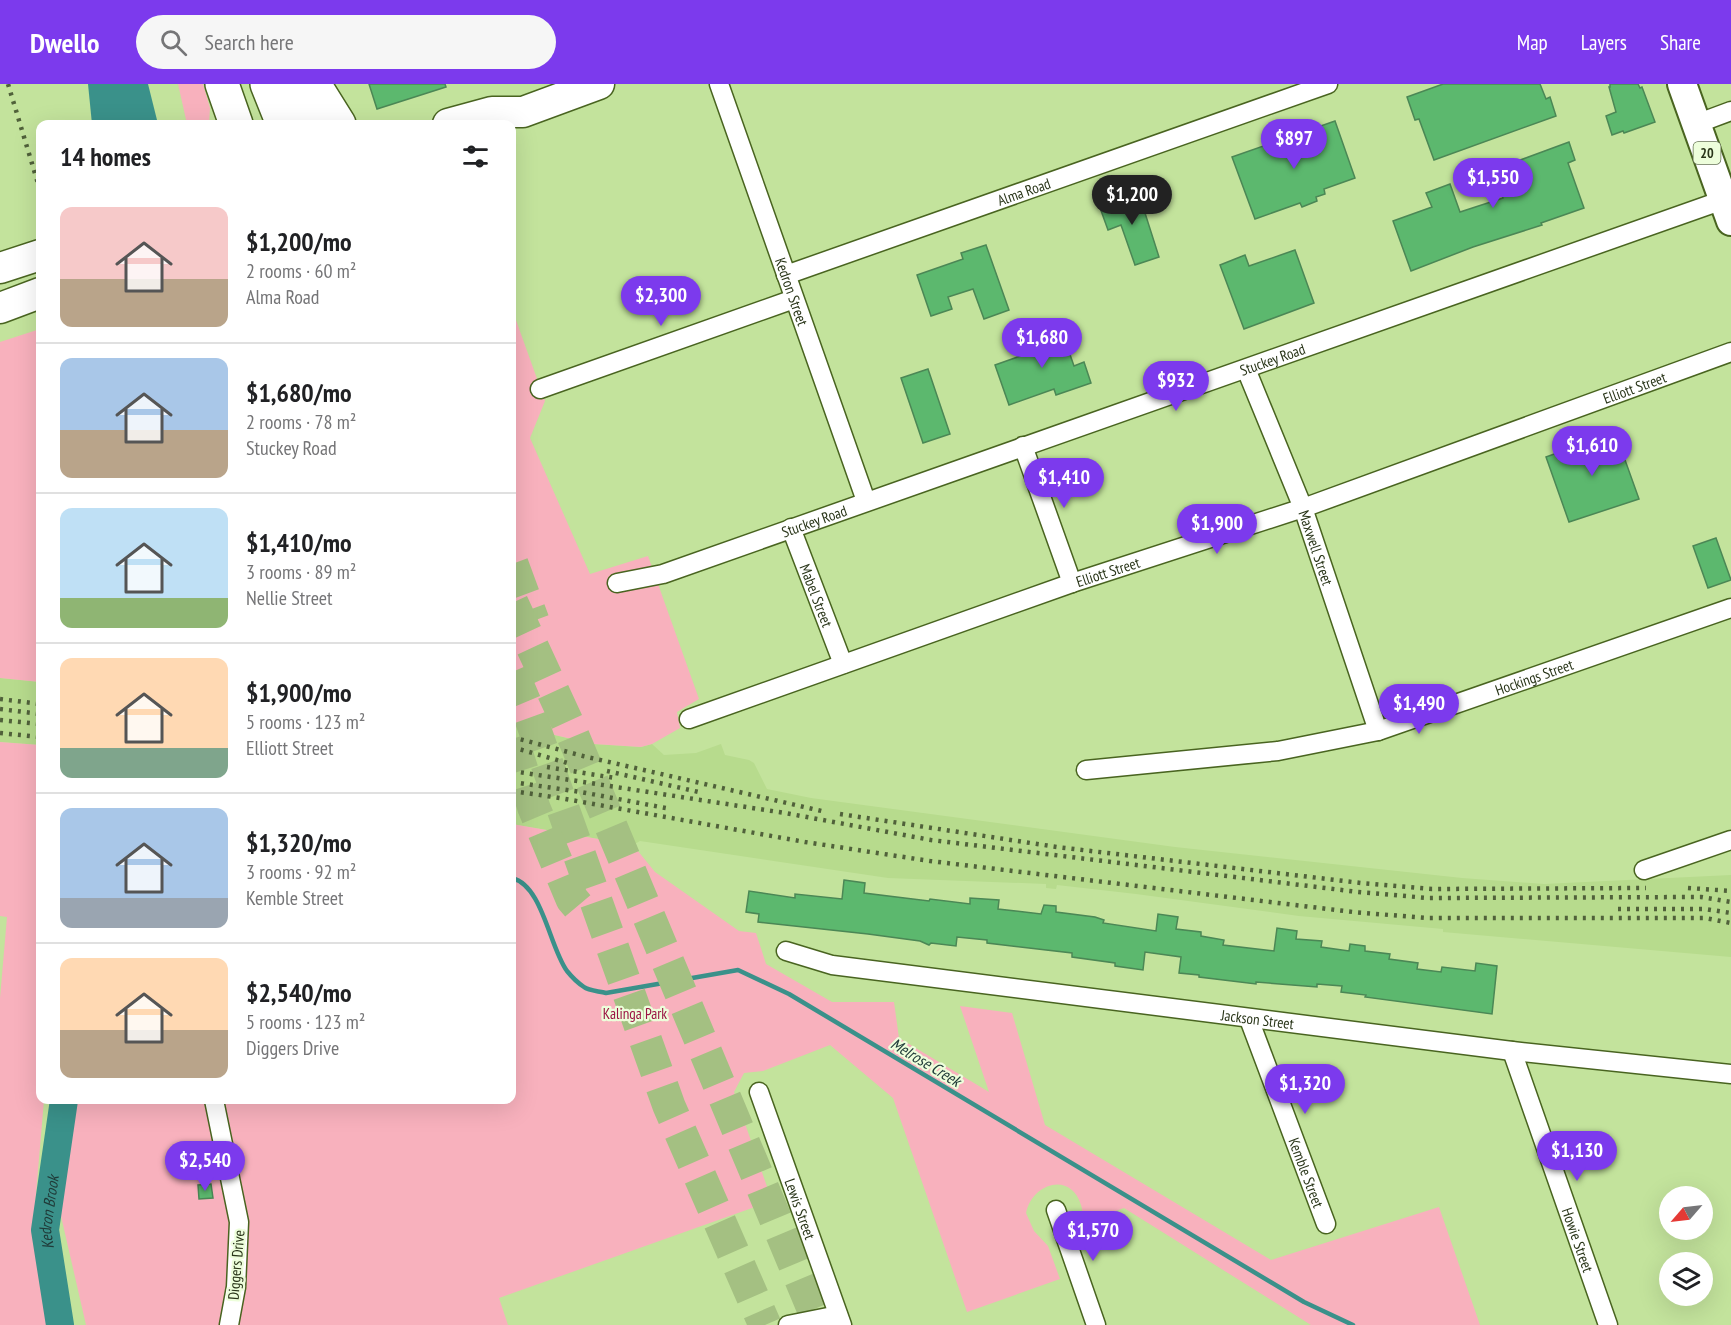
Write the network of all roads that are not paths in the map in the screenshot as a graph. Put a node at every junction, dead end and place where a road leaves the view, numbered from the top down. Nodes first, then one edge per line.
1 (222, 84) edge
2 (245, 84) edge
3 (267, 84) edge
4 (299, 84) edge
5 (314, 84) edge
6 (599, 84) edge
7 (719, 84) edge
8 (1328, 84) edge
9 (1682, 84) edge
10 (1731, 111) edge
11 (517, 118) edge
12 (239, 120) edge
13 (241, 120) edge
14 (281, 120) edge
15 (309, 120) edge
16 (336, 120) edge
17 (463, 120) edge
18 (1696, 124) junction
19 (1727, 211) edge
20 (36, 256) edge
21 (0, 268) edge
22 (786, 275) junction
23 (36, 294) edge
24 (794, 299) junction
25 (0, 308) edge
26 (1731, 352) edge
27 (1246, 369) junction
28 (540, 388) dead end
29 (1023, 446) junction
30 (866, 501) junction
31 (1303, 508) junction
32 (791, 528) junction
33 (616, 583) dead end
34 (1072, 583) junction
35 (1731, 608) edge
36 (843, 664) junction
37 (689, 719) dead end
38 (1378, 731) junction
39 (1086, 770) dead end
40 (1731, 840) edge
41 (1644, 870) dead end
42 (786, 951) dead end
43 (1249, 1018) junction
44 (1512, 1052) junction
45 (1731, 1074) edge
46 (759, 1092) dead end
47 (215, 1104) edge
48 (1056, 1210) dead end
49 (1326, 1224) dead end
50 (840, 1320) edge
51 (229, 1325) edge
52 (788, 1325) edge
53 (1096, 1325) edge
54 (1608, 1325) edge

1 - 12 highway
2 - 13 highway
3 - 14 highway
4 - 15 highway
5 - 16 highway
6 - 11 highway
7 - 22 street, Kedron Street
8 - 22 street, Alma Road
9 - 18 main road, 20
10 - 18 street
11 - 17 highway
18 - 19 main road, 20
19 - 27 street, Stuckey Road
20 - 21 highway
22 - 24 street, Kedron Street
23 - 25 highway
24 - 28 street
24 - 30 street, Kedron Street
26 - 31 street, Elliott Street
27 - 29 street, Stuckey Road
27 - 31 street, Maxwell Street
29 - 30 street, Stuckey Road
29 - 34 street
30 - 32 street, Stuckey Road
31 - 34 street, Elliott Street
31 - 38 street, Maxwell Street
32 - 33 street, Stuckey Road
32 - 36 street, Mabel Street
34 - 36 street, Elliott Street
35 - 38 street, Hockings Street
36 - 37 street, Elliott Street
38 - 39 street, Hockings Street
40 - 41 street
42 - 43 street, Jackson Street
43 - 44 street, Jackson Street
43 - 49 street, Kemble Street
44 - 45 street, Jackson Street
44 - 54 street, Howie Street
46 - 50 street, Lewis Street
47 - 51 street, Diggers Drive
48 - 53 street
50 - 52 street

